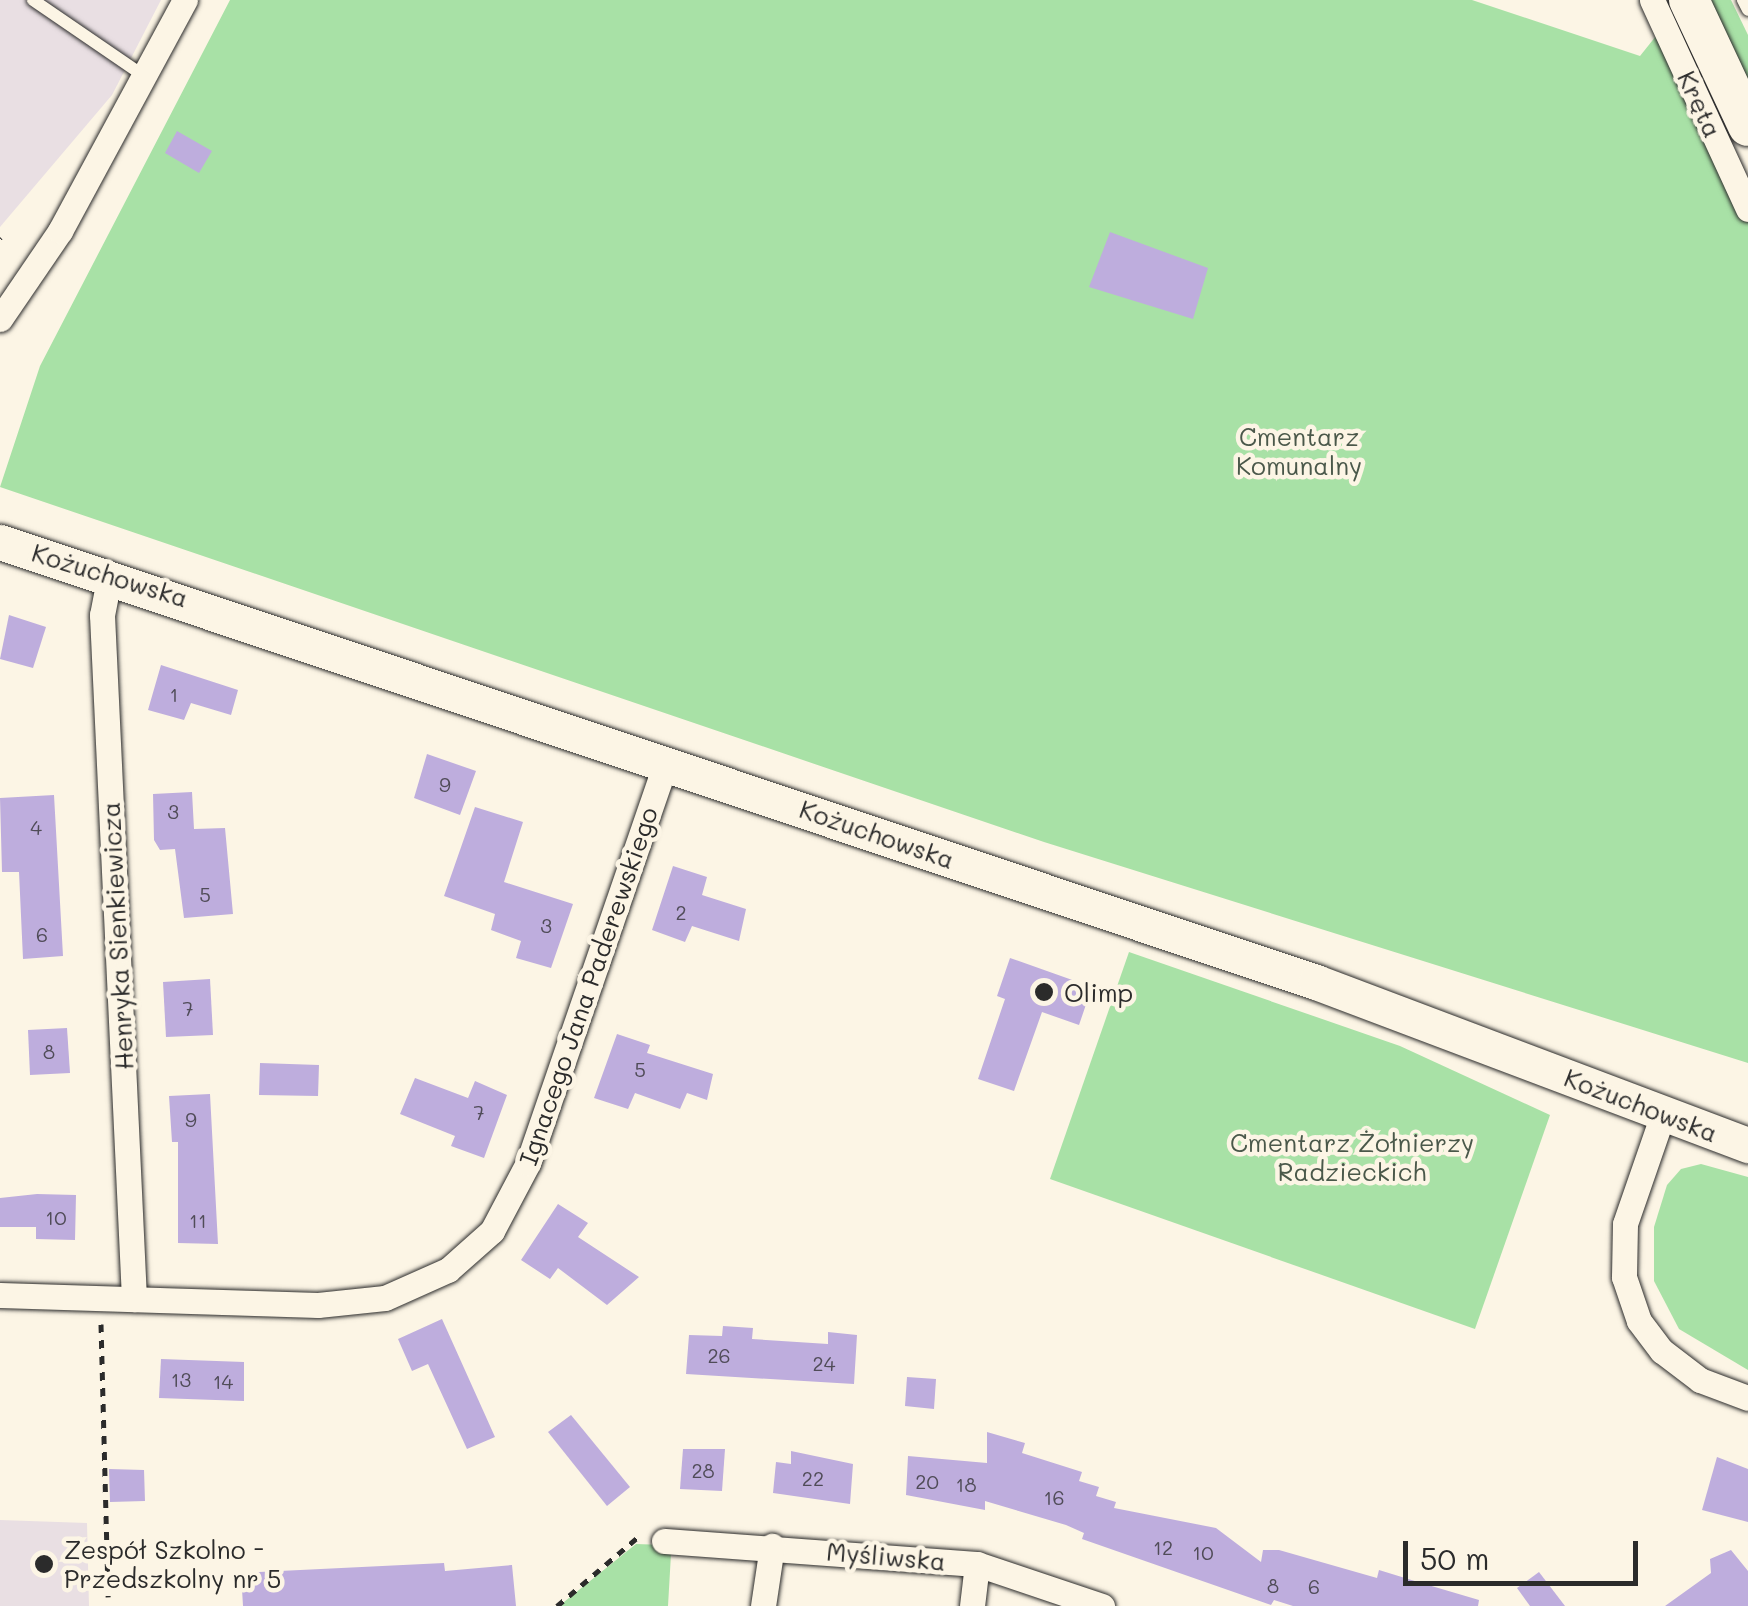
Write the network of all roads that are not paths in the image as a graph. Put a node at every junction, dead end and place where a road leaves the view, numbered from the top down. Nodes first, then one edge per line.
1 (32, 0) edge
2 (185, 0) edge
3 (1652, 0) edge
4 (1689, 0) edge
5 (1743, 0) edge
6 (1748, 10) edge
7 (144, 76) junction
8 (1748, 126) edge
9 (1748, 209) edge
10 (0, 319) edge
11 (0, 542) edge
12 (110, 574) junction
13 (666, 762) junction
14 (1663, 1114) junction
15 (1748, 1145) edge
16 (0, 1295) edge
17 (134, 1299) junction
18 (1748, 1398) edge
19 (664, 1541) road end
20 (772, 1546) junction
21 (977, 1564) junction
22 (763, 1606) edge
23 (972, 1606) edge
24 (1102, 1606) edge

1 - 7 lane
2 - 7 street
3 - 9 street, Kręta
4 - 8 main road
5 - 6 lane
7 - 10 street
11 - 12 main road, Kożuchowska
12 - 13 main road, Kożuchowska
12 - 17 street, Henryka Sienkiewicza
13 - 14 main road, Kożuchowska
13 - 17 street, Ignacego Jana Paderewskiego
14 - 15 main road, Kożuchowska
14 - 18 street
16 - 17 street, Ignacego Jana Paderewskiego
19 - 20 street, Myśliwska
20 - 21 street, Myśliwska
20 - 22 street
21 - 23 street
21 - 24 street, Myśliwska

